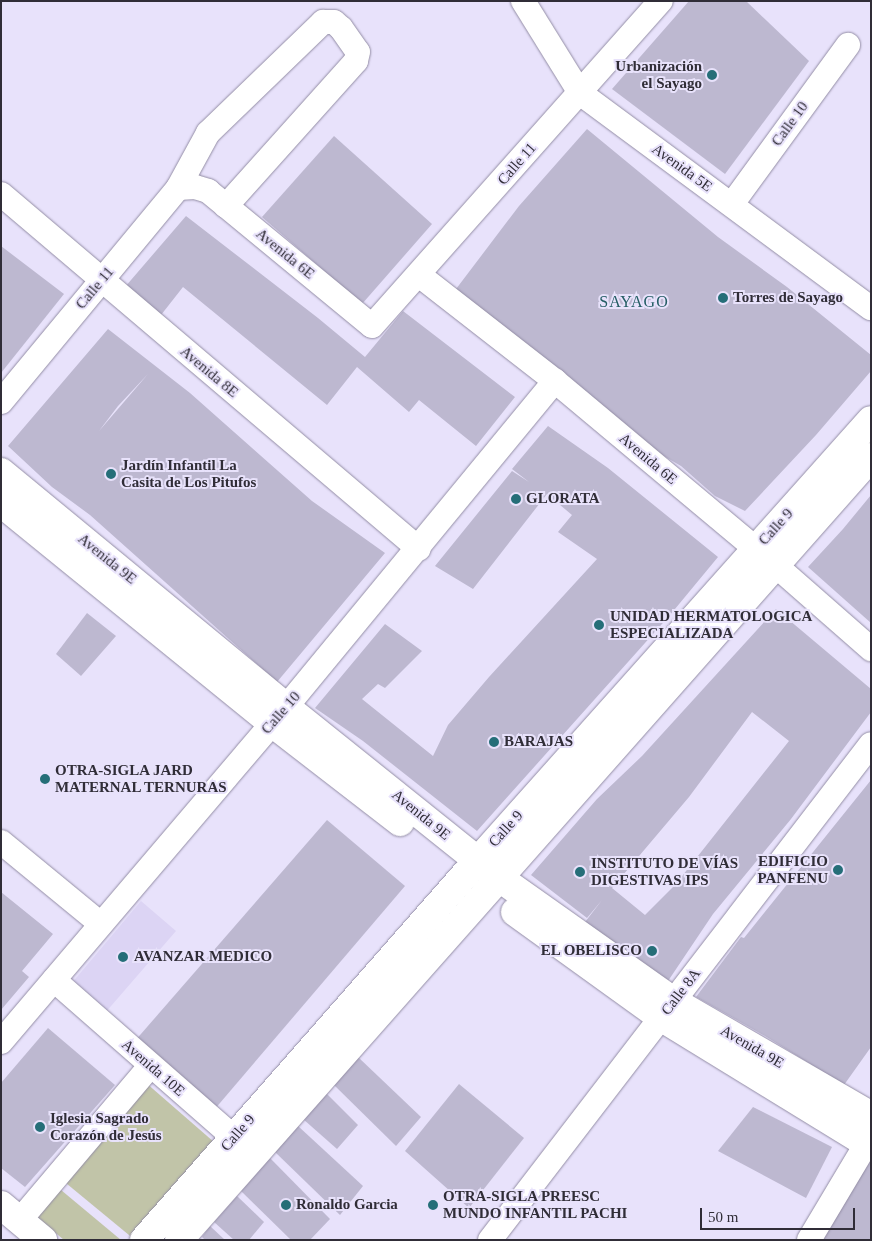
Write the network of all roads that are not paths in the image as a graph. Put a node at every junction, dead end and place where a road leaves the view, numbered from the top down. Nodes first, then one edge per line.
1 (523, 1) edge
2 (661, 1) edge
3 (848, 45) dead end
4 (580, 93) junction
5 (187, 188) junction
6 (1, 194) edge
7 (732, 204) junction
8 (226, 206) junction
9 (419, 275) junction
10 (101, 281) junction
11 (871, 308) edge
12 (372, 326) joint
13 (555, 381) junction
14 (1, 402) edge
15 (871, 420) edge
16 (871, 457) edge
17 (1, 472) edge
18 (1, 503) edge
19 (419, 548) junction
20 (765, 557) junction
21 (871, 649) edge
22 (279, 715) junction
23 (871, 744) edge
24 (1, 842) edge
25 (482, 876) junction
26 (101, 924) junction
27 (54, 980) junction
28 (668, 1009) junction
29 (1, 1042) edge
30 (150, 1066) junction
31 (871, 1116) edge
32 (869, 1142) edge
33 (244, 1146) junction
34 (10, 1223) edge
35 (43, 1240) edge
36 (144, 1240) edge
37 (178, 1240) edge
38 (490, 1240) edge
39 (809, 1240) edge

1 - 4 street, Avenida 5E
2 - 4 street, Calle 11
3 - 7 street, Calle 10
4 - 7 street, Avenida 5E
4 - 9 street, Calle 11
5 - 8 street, Avenida 6E
5 - 8 street, Calle 11
5 - 10 street, Calle 11
6 - 10 street, Avenida 8E
7 - 11 street, Avenida 5E
8 - 12 street, Avenida 6E
9 - 12 street, Calle 11
9 - 13 street, Avenida 6E
10 - 14 street, Calle 11
10 - 19 street, Avenida 8E
13 - 19 street, Calle 10
13 - 20 street, Avenida 6E
15 - 20 street, Calle 9
16 - 20 street, Calle 9
17 - 22 street, Avenida 9E
18 - 22 street, Avenida 9E
19 - 22 street, Calle 10
20 - 21 street, Avenida 6E
20 - 25 street, Calle 9
22 - 25 street, Avenida 9E
22 - 26 street, Calle 10
23 - 28 street, Calle 8A
24 - 26 street
25 - 28 street, Avenida 9E
25 - 33 street, Calle 9
26 - 27 street, Calle 10
27 - 29 street, Calle 10
27 - 30 street, Avenida 10E
28 - 31 street, Avenida 9E
28 - 32 street, Avenida 9E
28 - 38 street, Calle 8A
30 - 33 street, Avenida 10E
30 - 34 street
32 - 39 street
33 - 36 street, Calle 9
33 - 37 street, Calle 9
34 - 35 street

